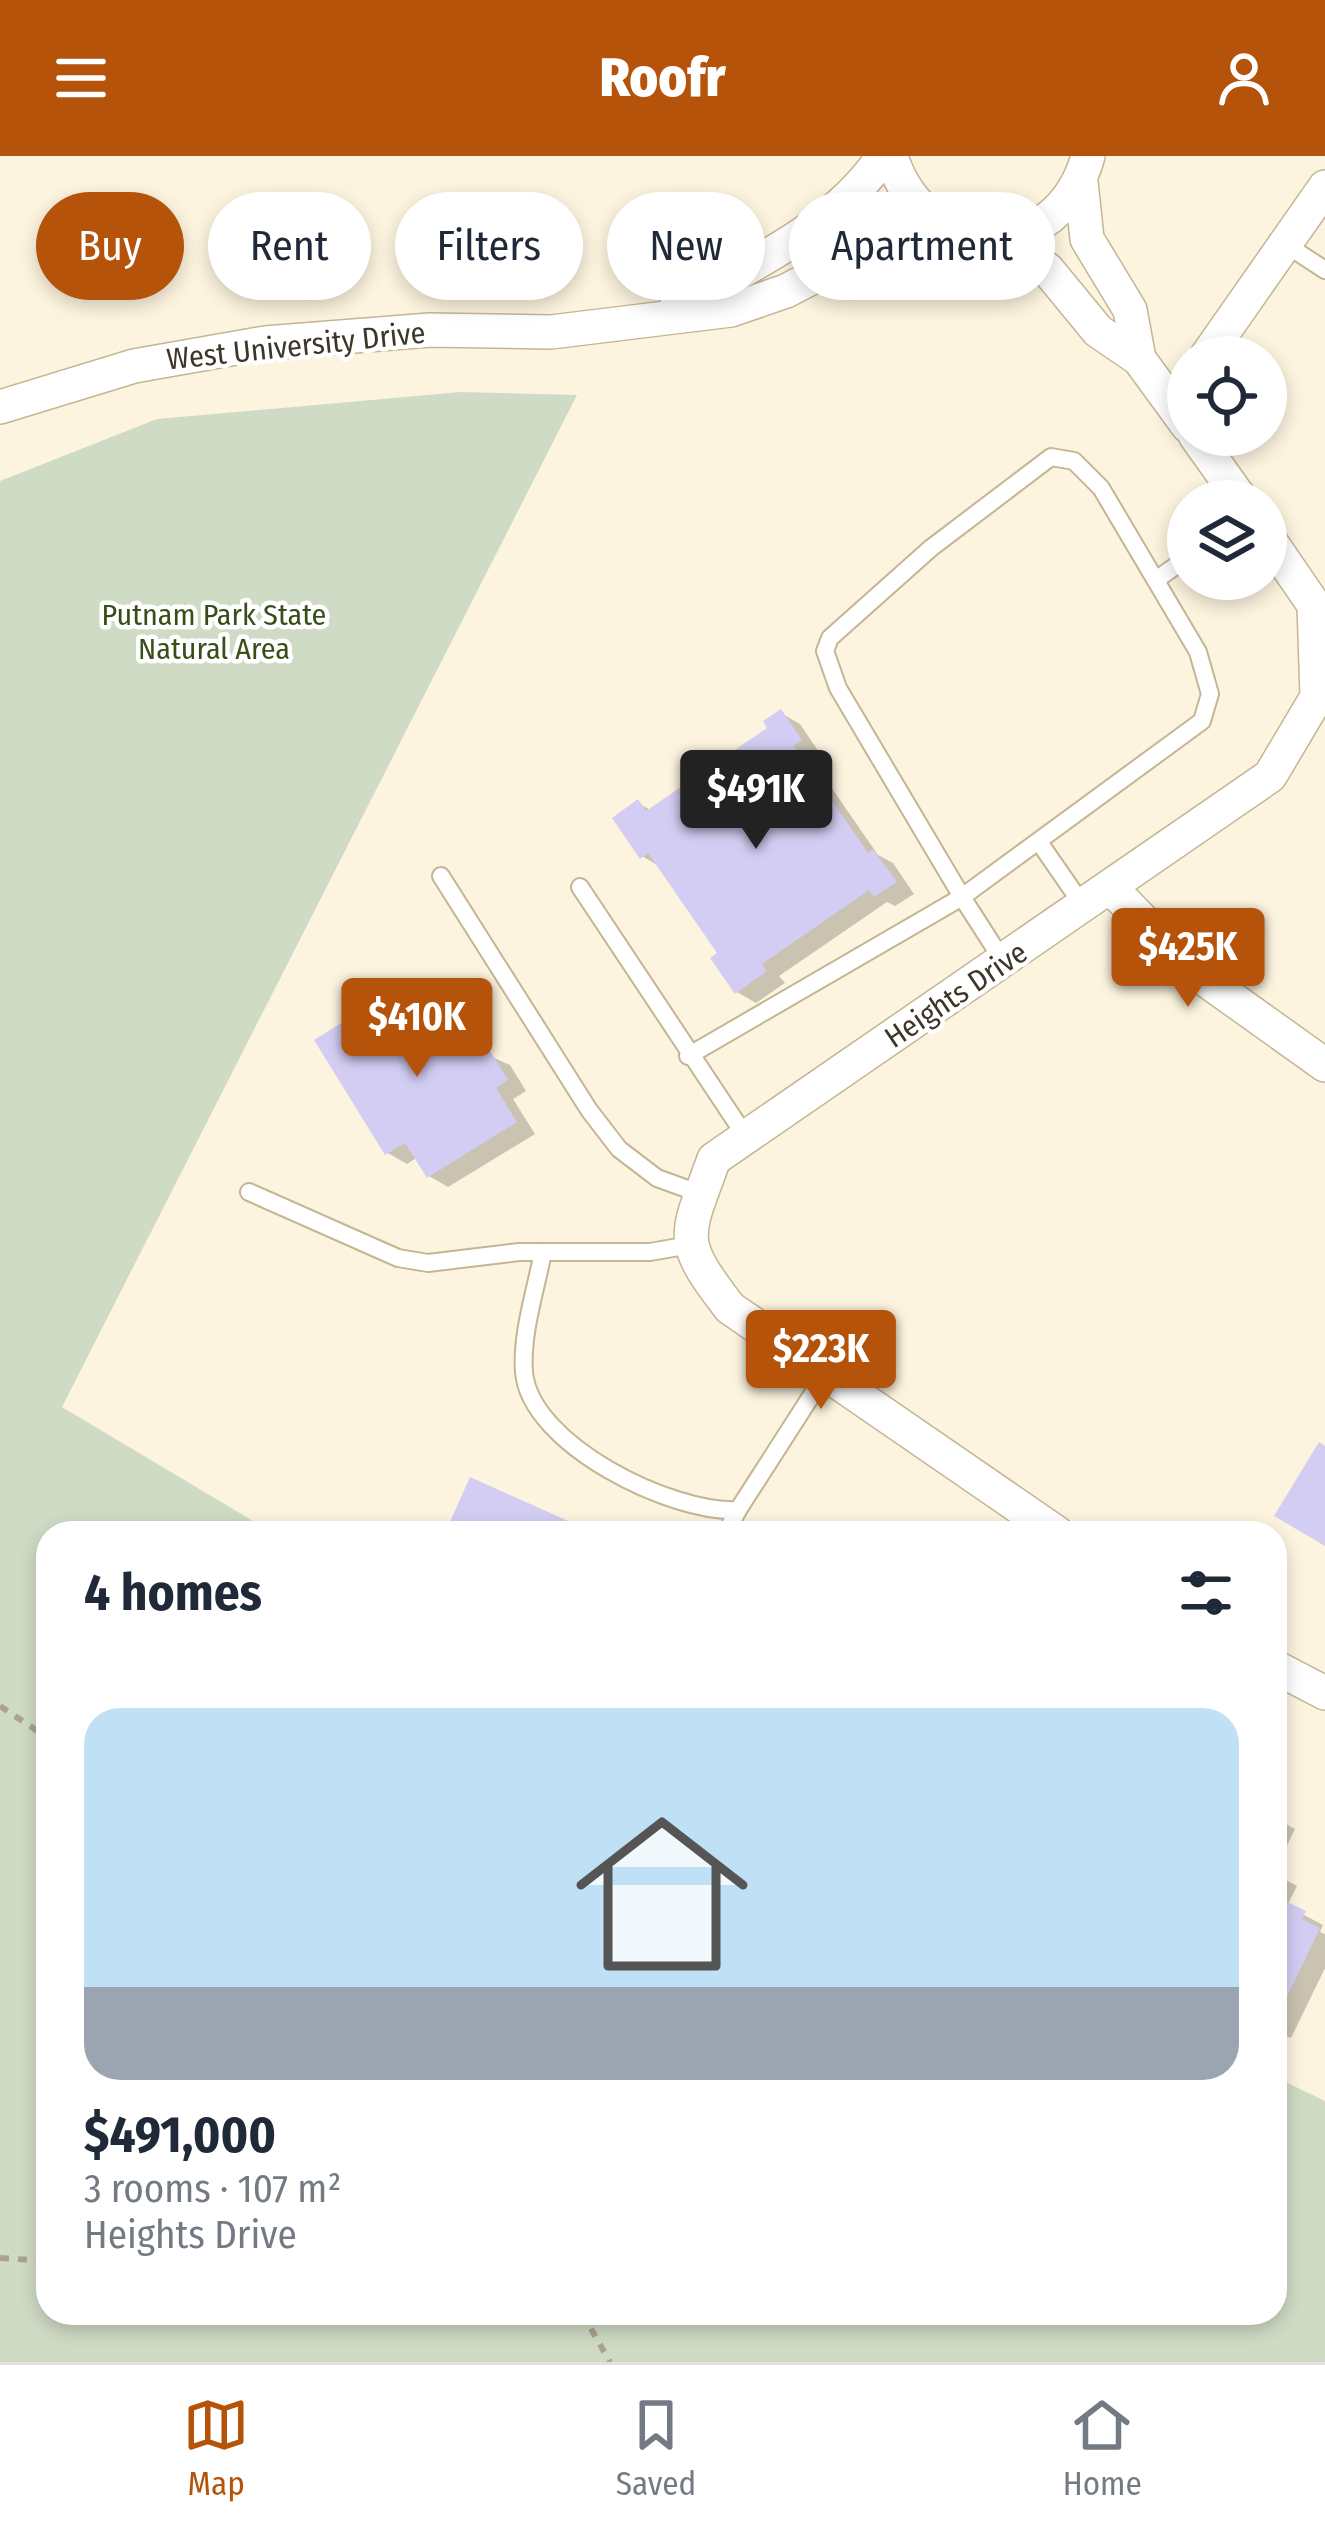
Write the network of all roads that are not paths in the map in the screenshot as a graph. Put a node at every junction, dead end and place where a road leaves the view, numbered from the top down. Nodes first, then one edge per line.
1 (887, 156) edge
2 (1084, 169) edge
3 (1325, 187) edge
4 (907, 192) edge
5 (1055, 212) edge
6 (1285, 244) junction
7 (1325, 270) edge
8 (1055, 279) edge
9 (789, 289) edge
10 (668, 314) junction
11 (1221, 336) edge
12 (1138, 359) junction
13 (1167, 389) edge
14 (0, 407) edge
15 (1287, 565) edge
16 (1167, 572) edge
17 (1156, 580) junction
18 (1039, 842) junction
19 (441, 876) dead end
20 (580, 886) dead end
21 (962, 897) junction
22 (1099, 898) junction
23 (1004, 962) junction
24 (688, 1056) junction
25 (1325, 1065) edge
26 (746, 1137) junction
27 (250, 1192) dead end
28 (694, 1222) junction
29 (543, 1252) junction
30 (826, 1373) junction
31 (738, 1510) junction
32 (732, 1521) edge
33 (1040, 1521) edge
34 (1287, 1673) edge
35 (1325, 1693) edge

1 - 4 street
1 - 10 street, West University Drive
2 - 5 street
2 - 12 street
3 - 6 street
6 - 7 lane
6 - 11 street
8 - 12 street
9 - 10 street, West University Drive
10 - 14 street, West University Drive
12 - 13 street
15 - 22 street, Heights Drive
16 - 17 lane
17 - 18 lane
17 - 21 lane
18 - 21 lane
18 - 22 lane
19 - 28 lane
20 - 24 lane
21 - 23 lane
21 - 24 lane
22 - 23 street, Heights Drive
22 - 25 street
23 - 26 street, Heights Drive
24 - 26 lane
26 - 28 street, Heights Drive
27 - 29 lane
28 - 29 lane
28 - 30 street
29 - 31 lane
30 - 31 lane
30 - 33 street
31 - 32 lane
34 - 35 street

